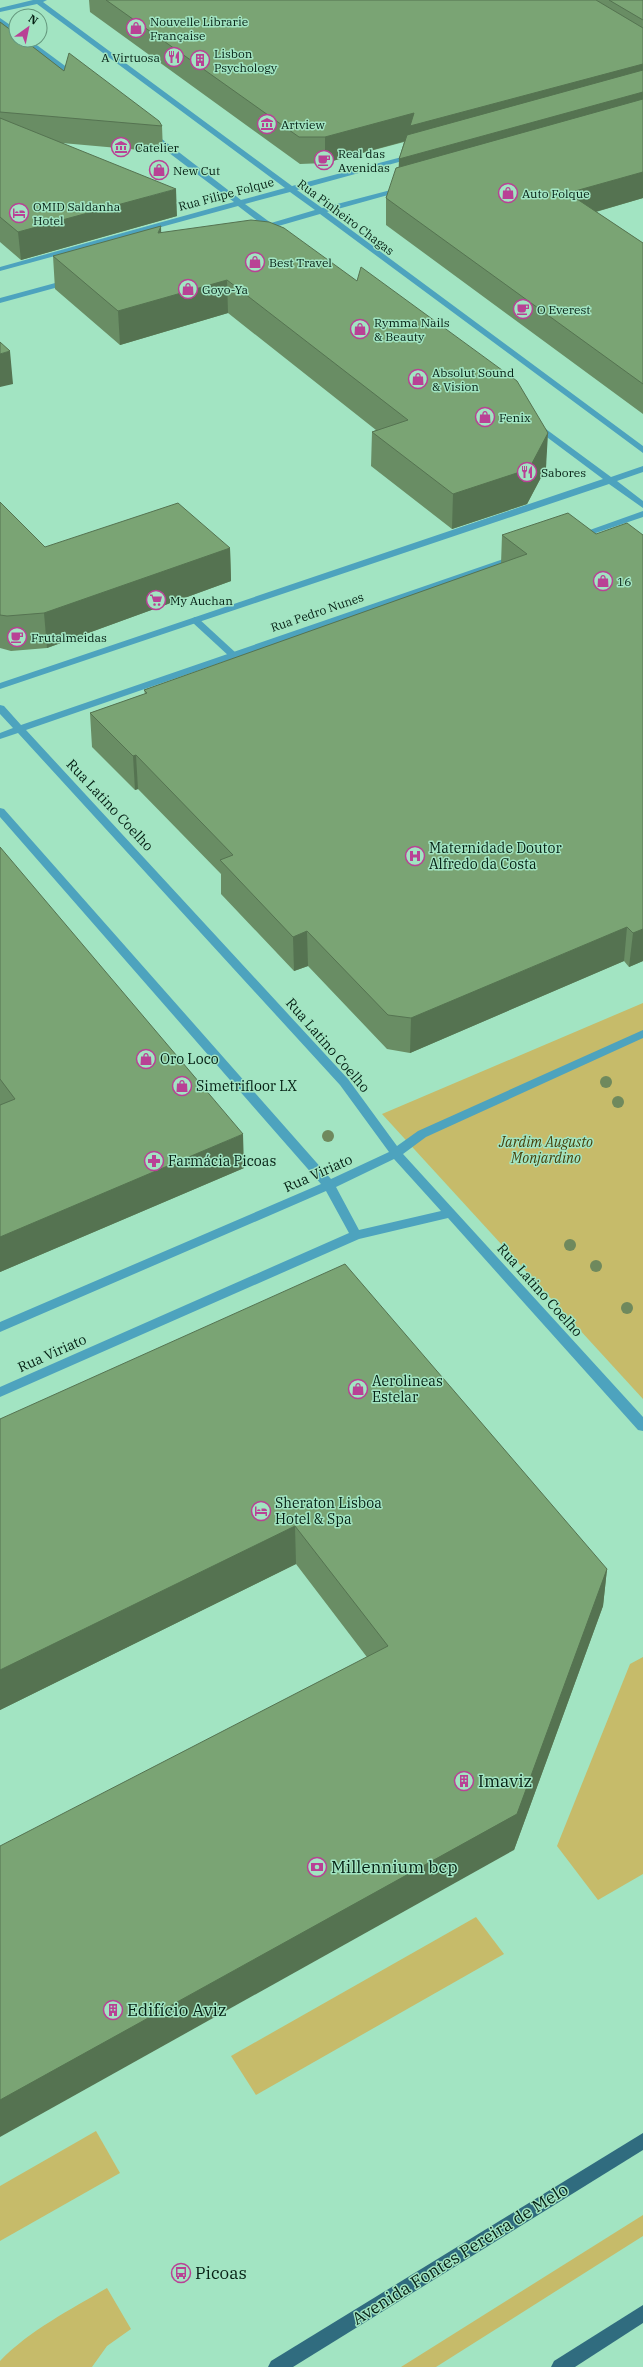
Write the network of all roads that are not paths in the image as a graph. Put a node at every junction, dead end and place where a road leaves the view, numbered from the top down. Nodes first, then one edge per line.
1 (40, 0) edge
2 (0, 10) edge
3 (36, 48) edge
4 (83, 84) edge
5 (146, 132) edge
6 (420, 153) edge
7 (415, 185) edge
8 (289, 189) junction
9 (239, 203) junction
10 (319, 212) junction
11 (269, 226) junction
12 (254, 230) edge
13 (281, 234) edge
14 (0, 269) edge
15 (82, 278) edge
16 (0, 301) edge
17 (529, 420) edge
18 (643, 450) edge
19 (643, 469) edge
20 (610, 480) junction
21 (643, 505) edge
22 (643, 514) edge
23 (569, 539) edge
24 (524, 555) edge
25 (195, 620) junction
26 (233, 655) junction
27 (0, 686) edge
28 (0, 708) edge
29 (20, 730) junction
30 (0, 736) edge
31 (0, 811) edge
32 (643, 1034) edge
33 (396, 1153) junction
34 (329, 1185) junction
35 (450, 1213) junction
36 (356, 1235) junction
37 (0, 1327) edge
38 (0, 1392) edge
39 (643, 1426) edge
40 (643, 2141) edge
41 (643, 2313) edge
42 (277, 2367) edge
43 (560, 2367) edge

1 - 2 street
1 - 8 street, Rua Pinheiro Chagas
3 - 4 street
5 - 9 street
6 - 8 street, Rua Filipe Folque
7 - 10 street
8 - 9 street, Rua Filipe Folque
8 - 10 street, Rua Pinheiro Chagas
9 - 11 street
9 - 14 street, Rua Filipe Folque
10 - 11 street
10 - 18 street, Rua Pinheiro Chagas
11 - 12 street
11 - 13 street
15 - 16 street
17 - 20 street
19 - 20 street
20 - 21 street
20 - 25 street
22 - 23 street
24 - 26 street, Rua Pedro Nunes
25 - 26 street
25 - 27 street
26 - 29 street, Rua Pedro Nunes
28 - 29 street, Rua Latino Coelho
29 - 30 street, Rua Pedro Nunes
29 - 33 street, Rua Latino Coelho
31 - 34 street
32 - 33 street, Rua Viriato
33 - 34 street, Rua Viriato
33 - 35 street, Rua Latino Coelho
34 - 36 street
34 - 37 street, Rua Viriato
35 - 36 street, Rua Viriato
35 - 39 street, Rua Latino Coelho
36 - 38 street, Rua Viriato
40 - 42 main road, Avenida Fontes Pereira de Melo
41 - 43 main road

